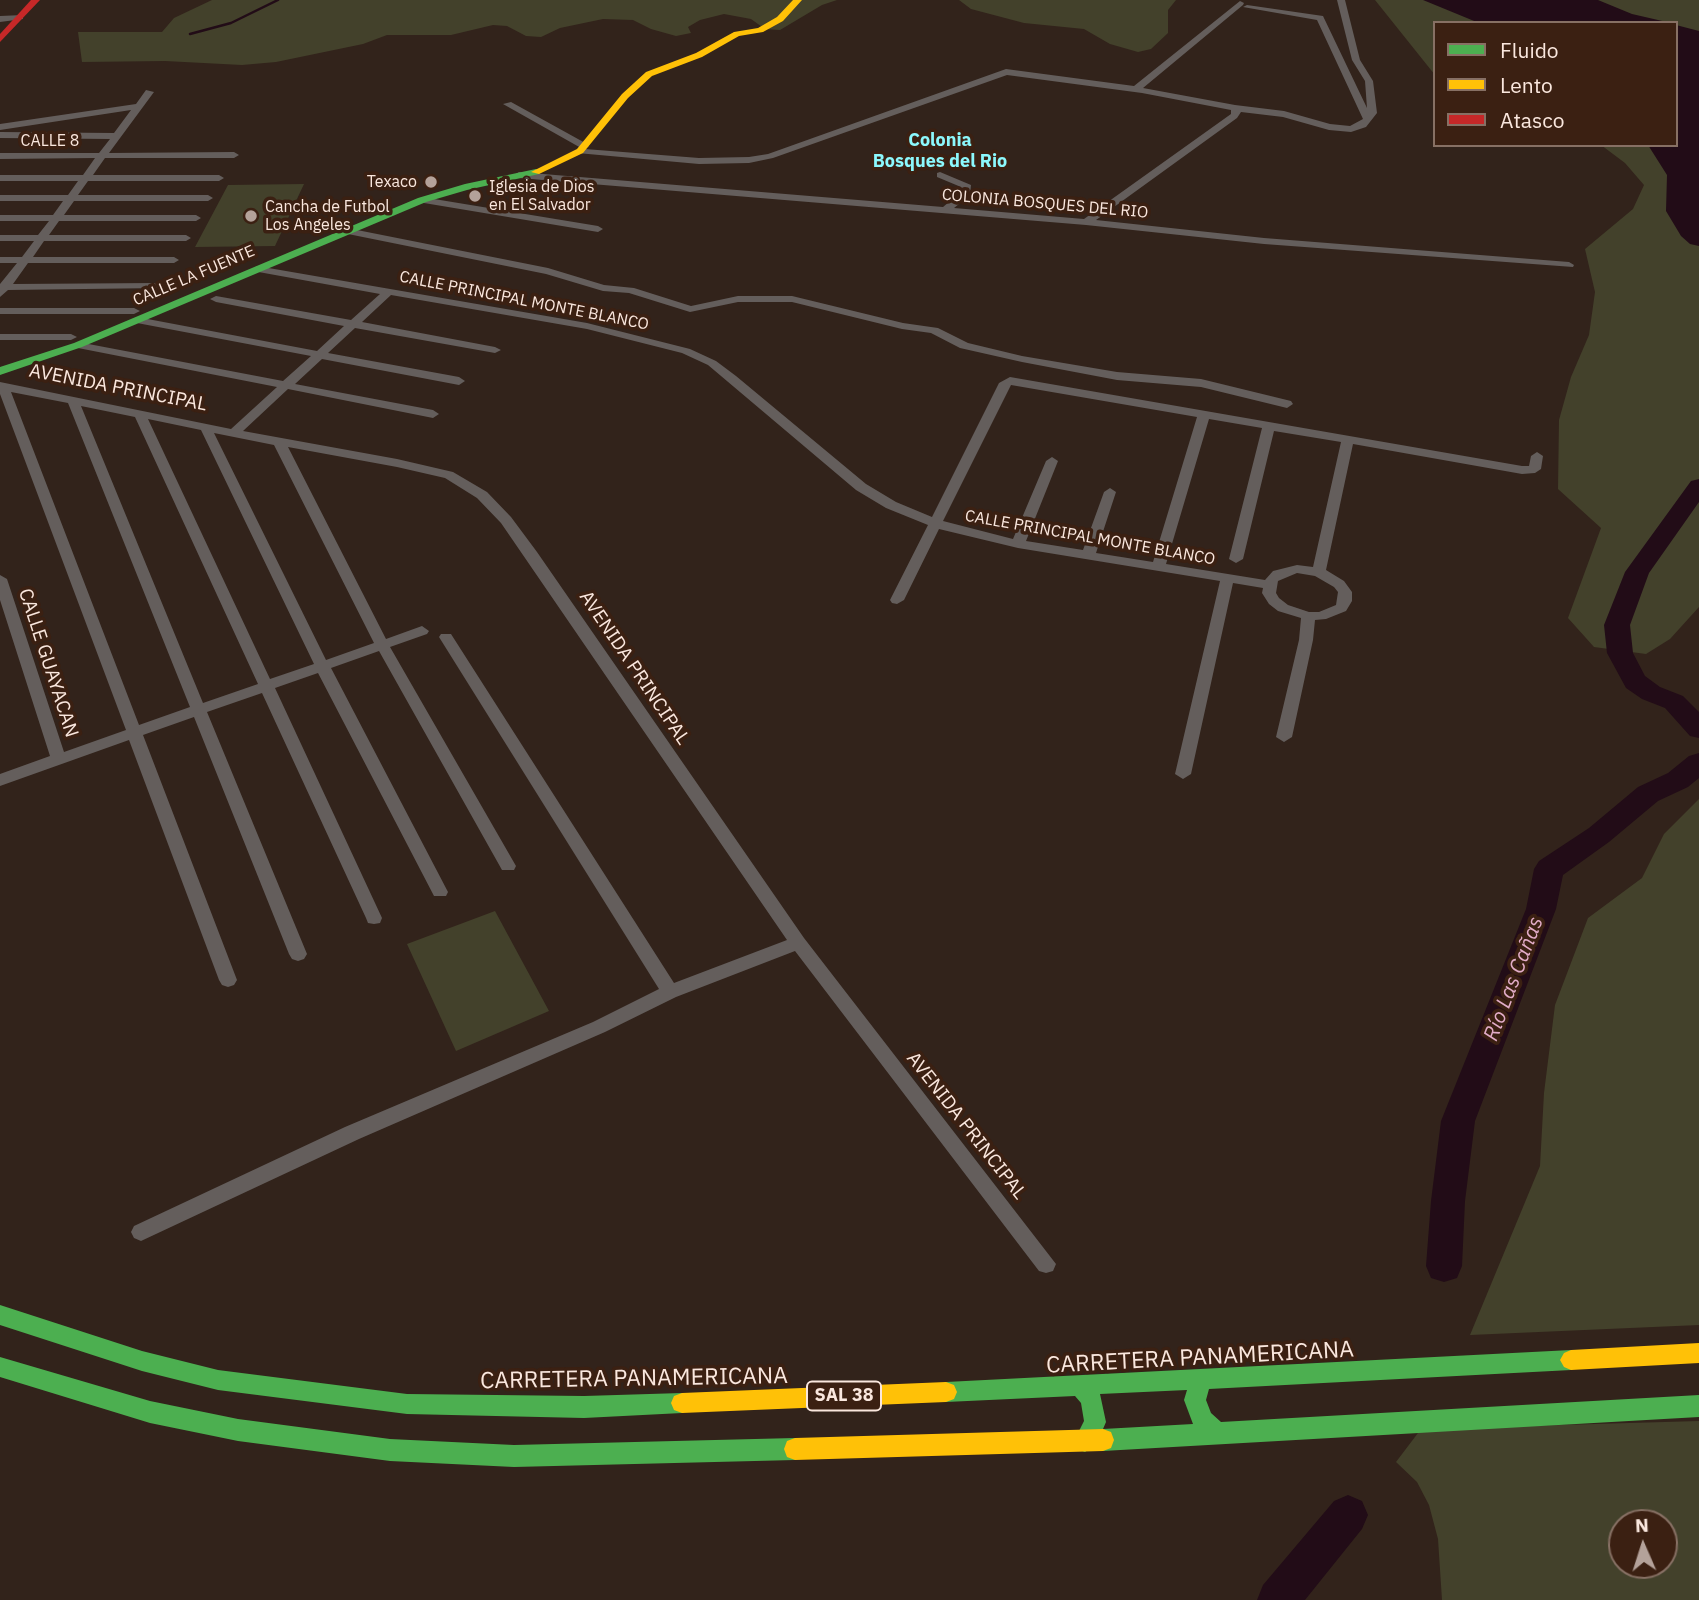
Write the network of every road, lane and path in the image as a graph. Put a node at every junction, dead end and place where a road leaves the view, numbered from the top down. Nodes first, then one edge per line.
1 (36, 0) edge
2 (1341, 0) edge
3 (792, 4) edge
4 (20, 17) junction
5 (0, 19) edge
6 (0, 39) edge
7 (1136, 89) junction
8 (149, 92) dead end
9 (508, 104) dead end
10 (138, 106) junction
11 (1235, 108) junction
12 (1368, 119) junction
13 (0, 127) edge
14 (0, 135) edge
15 (116, 136) junction
16 (582, 149) junction
17 (234, 155) dead end
18 (0, 156) edge
19 (99, 157) junction
20 (519, 175) junction
21 (940, 175) dead end
22 (0, 178) edge
23 (84, 178) junction
24 (219, 178) dead end
25 (0, 198) edge
26 (69, 198) junction
27 (208, 198) dead end
28 (422, 200) junction
29 (944, 211) junction
30 (0, 218) edge
31 (55, 218) junction
32 (196, 218) dead end
33 (1086, 222) junction
34 (598, 229) dead end
35 (347, 231) junction
36 (0, 238) edge
37 (40, 238) junction
38 (186, 238) dead end
39 (0, 260) edge
40 (24, 260) junction
41 (174, 260) dead end
42 (1569, 265) dead end
43 (257, 269) junction
44 (157, 286) dead end
45 (2, 289) edge
46 (387, 292) junction
47 (216, 299) dead end
48 (0, 311) edge
49 (136, 315) junction
50 (353, 323) junction
51 (0, 337) edge
52 (75, 341) junction
53 (495, 350) dead end
54 (319, 355) junction
55 (33, 362) junction
56 (1, 381) edge
57 (459, 382) dead end
58 (286, 385) junction
59 (21, 390) junction
60 (73, 400) junction
61 (1287, 404) dead end
62 (139, 412) junction
63 (433, 414) dead end
64 (1204, 414) junction
65 (1269, 425) junction
66 (205, 426) junction
67 (235, 432) junction
68 (1348, 440) junction
69 (279, 442) junction
70 (1537, 456) dead end
71 (1052, 461) dead end
72 (1110, 492) dead end
73 (934, 523) junction
74 (1018, 544) junction
75 (1088, 555) junction
76 (1236, 559) dead end
77 (1158, 567) junction
78 (1319, 572) junction
79 (0, 579) edge
80 (1227, 580) junction
81 (1269, 585) junction
82 (897, 600) dead end
83 (1308, 616) junction
84 (422, 631) dead end
85 (446, 637) dead end
86 (382, 645) junction
87 (322, 666) junction
88 (264, 686) junction
89 (200, 709) junction
90 (135, 732) junction
91 (1284, 737) dead end
92 (60, 759) junction
93 (1183, 774) dead end
94 (0, 780) edge
95 (508, 866) dead end
96 (440, 892) dead end
97 (374, 918) dead end
98 (798, 943) junction
99 (298, 954) dead end
100 (228, 980) dead end
101 (670, 992) junction
102 (141, 1232) dead end
103 (1046, 1264) dead end
104 (0, 1315) edge
105 (1699, 1353) edge
106 (0, 1367) edge
107 (1200, 1382) junction
108 (1081, 1387) junction
109 (1699, 1406) edge
110 (1218, 1434) junction
111 (1085, 1441) junction

1 - 4 main road
2 - 12 street
3 - 16 main road, CALLE LA FUENTE
4 - 5 street
4 - 6 main road
7 - 11 street
7 - 12 street
7 - 16 street
8 - 10 street
9 - 16 street
10 - 13 street
10 - 15 street
11 - 12 street
11 - 33 street
14 - 15 street
15 - 19 street
16 - 20 main road, CALLE LA FUENTE
17 - 19 street, CALLE 8
18 - 19 street, CALLE 8
19 - 23 street
20 - 28 main road, CALLE LA FUENTE
20 - 29 street, COLONIA BOSQUES DEL RIO
21 - 29 street
22 - 23 street
23 - 24 street
23 - 26 street
25 - 26 street
26 - 27 street
26 - 31 street
28 - 34 street
28 - 35 main road, CALLE LA FUENTE
29 - 33 street, COLONIA BOSQUES DEL RIO
30 - 31 street
31 - 32 street
31 - 37 street
33 - 42 street, COLONIA BOSQUES DEL RIO
35 - 43 main road, CALLE LA FUENTE
35 - 61 street
36 - 37 street
37 - 38 street
37 - 40 street
39 - 40 street
40 - 41 street
40 - 45 street
43 - 46 street, CALLE PRINCIPAL MONTE BLANCO
43 - 49 main road, CALLE LA FUENTE
44 - 45 street
46 - 50 street
46 - 73 street, CALLE PRINCIPAL MONTE BLANCO
47 - 50 street
48 - 49 street
49 - 52 main road, CALLE LA FUENTE
49 - 54 street
50 - 53 street
50 - 54 street
51 - 52 street
52 - 55 main road, CALLE LA FUENTE
52 - 58 street
54 - 57 street
54 - 58 street
55 - 56 main road, CALLE LA FUENTE
55 - 59 street
56 - 59 street, AVENIDA PRINCIPAL
56 - 90 street
58 - 63 street
58 - 67 street
59 - 60 street, AVENIDA PRINCIPAL
60 - 62 street, AVENIDA PRINCIPAL
60 - 89 street
62 - 66 street, AVENIDA PRINCIPAL
62 - 88 street
64 - 65 street
64 - 73 street
64 - 77 street
65 - 68 street
65 - 76 street
66 - 67 street, AVENIDA PRINCIPAL
66 - 87 street
67 - 69 street, AVENIDA PRINCIPAL
68 - 70 street
68 - 78 street
69 - 86 street
69 - 98 street, AVENIDA PRINCIPAL
71 - 74 street
72 - 75 street
73 - 74 street, CALLE PRINCIPAL MONTE BLANCO
73 - 82 street
74 - 75 street, CALLE PRINCIPAL MONTE BLANCO
75 - 77 street, CALLE PRINCIPAL MONTE BLANCO
77 - 80 street, CALLE PRINCIPAL MONTE BLANCO
78 - 81 street
78 - 83 street
79 - 92 street, CALLE GUAYACAN
80 - 81 street, CALLE PRINCIPAL MONTE BLANCO
80 - 93 street
81 - 83 street
83 - 91 street
84 - 86 street
85 - 101 street
86 - 87 street
86 - 95 street
87 - 88 street
87 - 96 street
88 - 89 street
88 - 97 street
89 - 90 street
89 - 99 street
90 - 92 street
90 - 100 street
92 - 94 street
98 - 101 street
98 - 103 street, AVENIDA PRINCIPAL
101 - 102 street
104 - 108 main road, CARRETERA PANAMERICANA / SAL 38
105 - 107 main road, CARRETERA PANAMERICANA / SAL 38
106 - 111 main road
107 - 108 main road, CARRETERA PANAMERICANA / SAL 38
107 - 110 main road
108 - 111 main road
109 - 110 main road
110 - 111 main road

